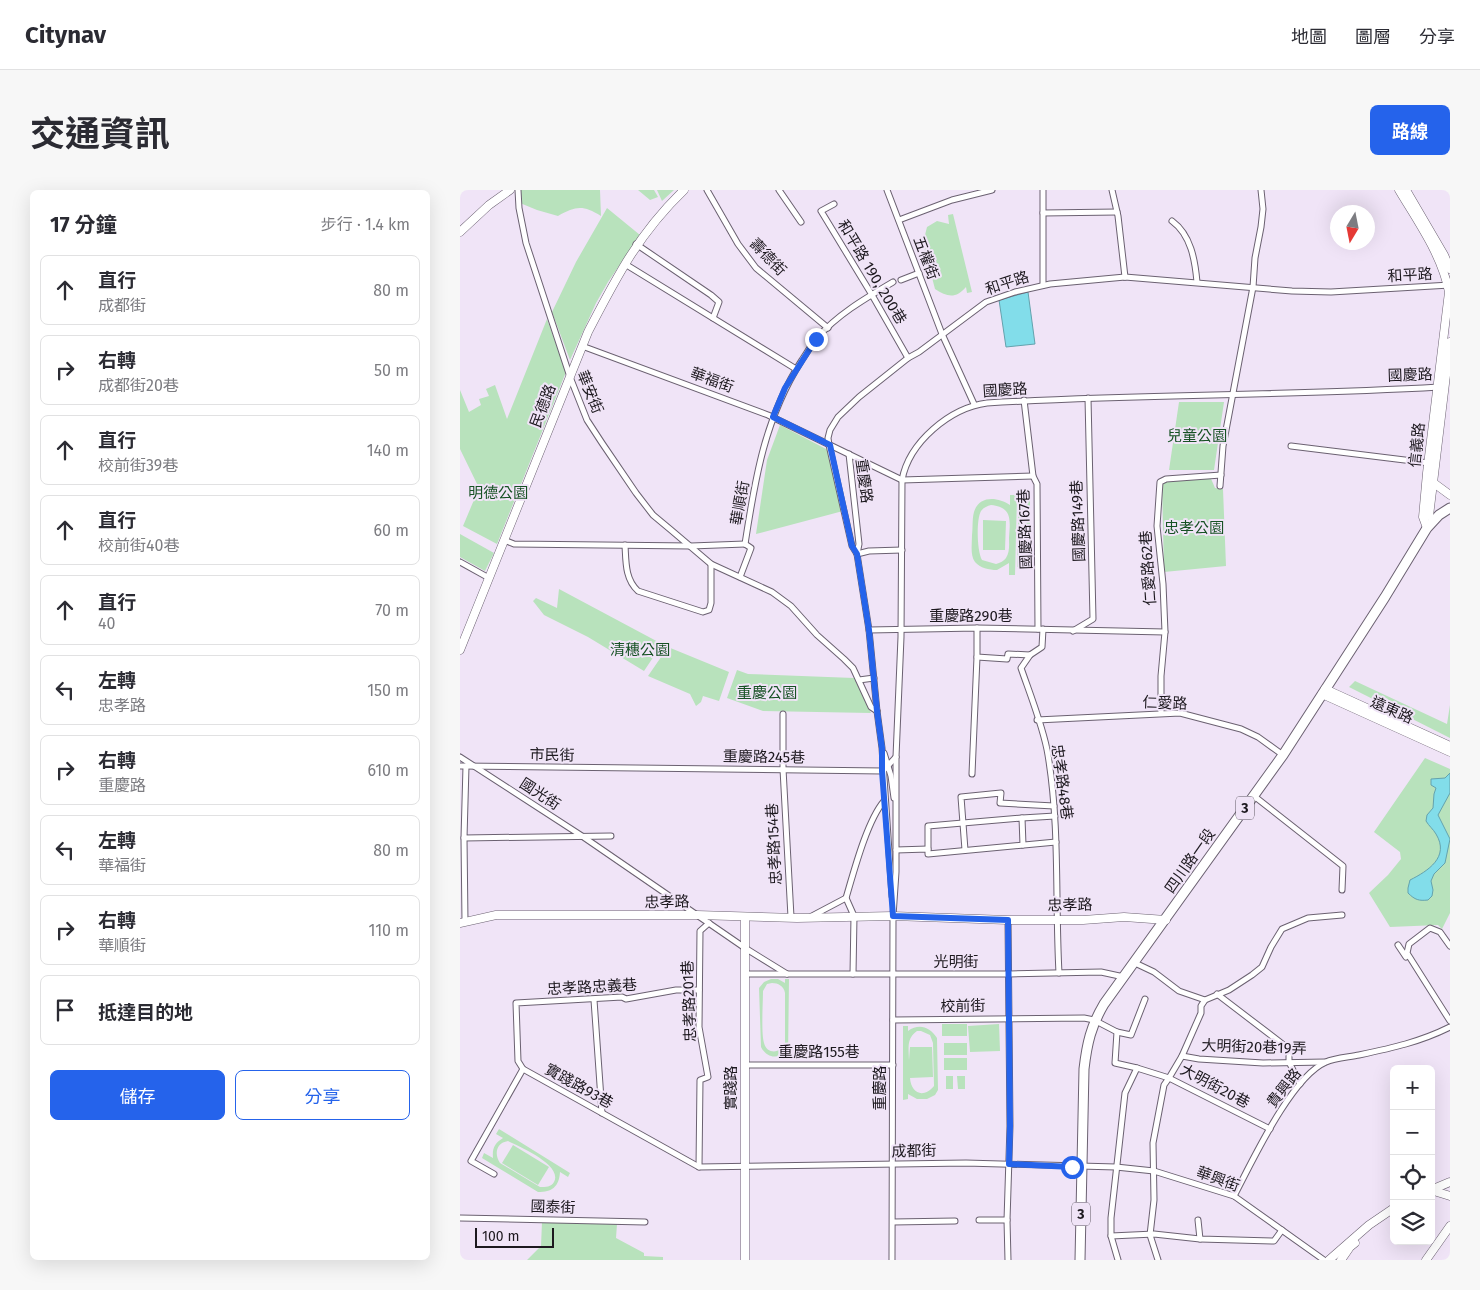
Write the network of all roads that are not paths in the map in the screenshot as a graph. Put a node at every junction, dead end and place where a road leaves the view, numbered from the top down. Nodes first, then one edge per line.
1 (510, 190) edge
2 (518, 190) edge
3 (684, 190) edge
4 (707, 190) edge
5 (779, 190) edge
6 (887, 190) edge
7 (992, 190) edge
8 (1043, 190) edge
9 (1112, 190) edge
10 (1260, 190) edge
11 (1399, 190) edge
12 (1406, 190) edge
13 (834, 204) dead end
14 (1117, 212) junction
15 (1043, 213) junction
16 (899, 220) junction
17 (1172, 221) dead end
18 (801, 222) dead end
19 (460, 232) edge
20 (636, 244) junction
21 (625, 264) junction
22 (1450, 269) edge
23 (918, 273) junction
24 (1125, 277) junction
25 (901, 280) dead end
26 (893, 282) dead end
27 (1197, 282) junction
28 (1043, 285) junction
29 (1449, 285) edge
30 (1252, 287) junction
31 (872, 295) junction
32 (713, 318) junction
33 (828, 328) junction
34 (942, 334) junction
35 (1450, 342) edge
36 (582, 346) junction
37 (908, 358) junction
38 (796, 369) junction
39 (570, 377) junction
40 (1441, 387) junction
41 (1232, 393) junction
42 (1088, 398) junction
43 (1024, 400) junction
44 (974, 404) junction
45 (773, 417) junction
46 (830, 445) junction
47 (1291, 446) dead end
48 (849, 454) junction
49 (1428, 463) junction
50 (1428, 473) junction
51 (1220, 475) junction
52 (1033, 476) junction
53 (902, 480) junction
54 (1432, 484) junction
55 (1220, 486) dead end
56 (1450, 495) edge
57 (1450, 508) edge
58 (1427, 528) junction
59 (504, 540) junction
60 (745, 544) junction
61 (625, 545) junction
62 (691, 546) junction
63 (902, 550) junction
64 (857, 554) junction
65 (460, 562) edge
66 (711, 564) junction
67 (740, 577) junction
68 (489, 578) junction
69 (1093, 619) junction
70 (977, 628) junction
71 (901, 629) junction
72 (1041, 629) junction
73 (869, 630) junction
74 (1073, 631) junction
75 (1094, 631) junction
76 (1165, 632) junction
77 (460, 650) edge
78 (1030, 655) junction
79 (977, 657) junction
80 (874, 678) junction
81 (859, 680) junction
82 (1324, 691) junction
83 (877, 711) junction
84 (1161, 713) junction
85 (783, 714) dead end
86 (1038, 720) junction
87 (1450, 746) edge
88 (882, 748) junction
89 (1450, 752) edge
90 (1284, 755) junction
91 (460, 757) edge
92 (896, 757) junction
93 (888, 765) junction
94 (460, 766) edge
95 (466, 766) junction
96 (474, 766) junction
97 (644, 768) joint
98 (783, 769) junction
99 (882, 771) junction
100 (972, 774) dead end
101 (1254, 796) junction
102 (884, 800) junction
103 (1054, 806) junction
104 (896, 808) junction
105 (1055, 816) junction
106 (1022, 818) junction
107 (962, 824) junction
108 (582, 836) junction
109 (611, 836) dead end
110 (464, 838) junction
111 (1056, 842) junction
112 (1023, 845) junction
113 (928, 849) junction
114 (896, 850) junction
115 (965, 850) junction
116 (1342, 890) dead end
117 (846, 898) junction
118 (697, 915) junction
119 (1342, 915) dead end
120 (745, 916) junction
121 (854, 916) junction
122 (893, 916) junction
123 (791, 917) junction
124 (809, 917) junction
125 (1008, 920) junction
126 (1056, 920) junction
127 (1166, 920) junction
128 (462, 923) edge
129 (709, 923) junction
130 (1398, 944) dead end
131 (1450, 946) edge
132 (745, 948) junction
133 (1134, 963) junction
134 (1059, 972) junction
135 (745, 974) junction
136 (787, 974) junction
137 (852, 974) junction
138 (893, 974) junction
139 (1010, 974) junction
140 (1124, 977) junction
141 (699, 990) junction
142 (1217, 994) junction
143 (1145, 999) dead end
144 (594, 1000) junction
145 (1205, 1000) junction
146 (1437, 1006) dead end
147 (1010, 1018) junction
148 (893, 1020) junction
149 (1094, 1020) junction
150 (1450, 1021) edge
151 (1450, 1027) edge
152 (1117, 1032) junction
153 (1182, 1056) junction
154 (1289, 1062) junction
155 (1326, 1062) junction
156 (745, 1064) junction
157 (893, 1065) junction
158 (1137, 1068) junction
159 (523, 1069) junction
160 (1169, 1078) junction
161 (1300, 1084) junction
162 (602, 1113) junction
163 (1270, 1129) junction
164 (893, 1164) junction
165 (1009, 1164) junction
166 (745, 1166) junction
167 (699, 1167) junction
168 (1083, 1167) junction
169 (1116, 1167) junction
170 (1154, 1171) junction
171 (494, 1174) dead end
172 (1450, 1182) edge
173 (1450, 1188) edge
174 (1435, 1191) edge
175 (1435, 1192) edge
176 (1435, 1192) edge
177 (1234, 1196) junction
178 (1450, 1196) edge
179 (1390, 1211) edge
180 (1390, 1216) edge
181 (460, 1218) edge
182 (979, 1220) dead end
183 (1007, 1220) junction
184 (1198, 1220) dead end
185 (955, 1221) dead end
186 (645, 1222) dead end
187 (893, 1222) junction
188 (1450, 1226) edge
189 (1282, 1230) junction
190 (1150, 1234) junction
191 (1111, 1236) junction
192 (1200, 1239) junction
193 (745, 1260) edge
194 (892, 1260) edge
195 (1008, 1260) edge
196 (1080, 1260) edge
197 (1118, 1260) edge
198 (1158, 1260) edge
199 (1324, 1260) edge
200 (1328, 1260) edge
201 (1341, 1260) edge
202 (1426, 1260) edge

1 - 19 street
2 - 39 street, 華安街
3 - 20 street, 民德路
4 - 33 street, 壽德街
5 - 18 street
6 - 16 street, 五權街
7 - 16 street
8 - 15 street
9 - 14 street
10 - 30 street
11 - 29 street, 信義路
12 - 22 street
13 - 31 street, 和平路 190, 200巷
14 - 15 street
14 - 24 street
15 - 28 street
16 - 23 street, 五權街
17 - 27 street
20 - 21 street, 民德路
20 - 32 street
21 - 32 street
21 - 36 street, 民德路
23 - 25 street
23 - 34 street, 五權街
24 - 27 street, 和平路
24 - 28 street, 和平路
26 - 31 street, 華順街
27 - 30 street, 和平路
28 - 34 street, 和平路
29 - 30 street, 和平路
29 - 40 street, 信義路
30 - 41 street
31 - 33 street, 華順街
31 - 37 street, 和平路 190, 200巷
32 - 38 street
33 - 38 street, 華順街
34 - 37 street, 和平路
34 - 44 street, 五權街
35 - 40 street, 信義路
36 - 39 street, 民德路
36 - 45 street, 華福街
37 - 46 street, 和平路
38 - 45 street, 華順街
39 - 59 street, 民德路
39 - 62 street, 華安街
40 - 41 street, 國慶路
40 - 49 street, 信義路
40 - 54 street, 信義路
41 - 42 street, 國慶路
41 - 51 street
42 - 43 street, 國慶路
42 - 69 street, 國慶路149巷
43 - 44 street, 國慶路
43 - 52 street, 國慶路167巷
44 - 53 street, 國慶路
45 - 46 street, 華福街
45 - 60 street, 華順街
46 - 48 street, 重慶路
46 - 64 street, 重慶路
47 - 49 street
48 - 53 street
48 - 64 street, 重慶路
49 - 50 street, 信義路
50 - 54 street
50 - 58 street, 信義路
51 - 55 street
51 - 76 street, 仁愛路62巷
52 - 53 street
52 - 72 street, 國慶路167巷
53 - 63 street, 國慶路
54 - 56 street
54 - 58 street, 信義路
57 - 58 main road, 四川路一段 / 3
58 - 82 main road, 四川路一段 / 3
59 - 61 street, 華順街
59 - 68 street, 民德路
60 - 62 street, 華順街
60 - 67 street
61 - 62 street, 華順街
61 - 66 street
62 - 66 street, 華安街
63 - 64 street
63 - 71 street, 國慶路
64 - 73 street, 重慶路
65 - 68 street
66 - 67 street, 華安街
67 - 81 street, 華安街
68 - 77 street, 民德路
69 - 74 street
69 - 75 street, 國慶路149巷
70 - 71 street, 重慶路290巷
70 - 72 street, 重慶路290巷
70 - 79 street
71 - 73 street, 重慶路290巷
71 - 92 street, 國慶路
72 - 74 street, 重慶路290巷
72 - 78 street, 國慶路167巷
73 - 80 street, 重慶路
74 - 75 street, 重慶路290巷
75 - 76 street, 重慶路290巷
76 - 84 street, 仁愛路62巷
78 - 79 street
78 - 86 street, 忠孝路48巷
79 - 100 street
80 - 81 street
80 - 83 street, 重慶路
81 - 83 street, 華安街
82 - 87 street, 遠東路
82 - 89 street, 遠東路
82 - 90 main road, 四川路一段 / 3
83 - 88 street, 重慶路
84 - 86 street, 仁愛路
84 - 90 street, 仁愛路
85 - 98 street, 忠孝路154巷
86 - 103 street, 忠孝路48巷
88 - 93 street
88 - 99 street, 重慶路
90 - 101 main road, 四川路一段 / 3
91 - 96 street, 國光街
92 - 93 street
92 - 104 street, 國慶路
93 - 99 street
93 - 104 street
94 - 95 street, 市民街
95 - 96 street, 市民街
95 - 110 street
96 - 97 street, 市民街
96 - 108 street, 國光街
97 - 98 street, 重慶路245巷
98 - 99 street, 重慶路245巷
98 - 123 street, 忠孝路154巷
99 - 102 street, 重慶路
101 - 116 street
101 - 127 main road, 四川路一段 / 3
102 - 117 street
102 - 122 street, 重慶路
103 - 105 street, 忠孝路48巷
103 - 107 street
104 - 114 street, 重慶路
105 - 106 street
105 - 111 street, 忠孝路48巷
106 - 107 street
106 - 112 street
107 - 113 street
107 - 115 street
108 - 109 street
108 - 110 street
108 - 118 street, 國光街
110 - 128 street
111 - 112 street
111 - 126 street, 忠孝路48巷
112 - 115 street
113 - 114 street
113 - 115 street
114 - 122 street, 重慶路
117 - 121 street
117 - 124 street
118 - 120 street, 忠孝路
118 - 128 street, 忠孝路
118 - 129 street
119 - 142 street
120 - 123 street, 忠孝路
120 - 132 street, 實踐路
121 - 122 street, 忠孝路
121 - 124 street, 忠孝路
121 - 137 street
122 - 125 street, 忠孝路
122 - 138 street, 重慶路
123 - 124 street, 忠孝路
125 - 126 street, 忠孝路
125 - 139 street
126 - 127 street, 忠孝路
126 - 134 street, 忠孝路48巷
127 - 133 main road, 四川路一段 / 3
129 - 132 street
129 - 141 street, 忠孝路201巷
130 - 146 street
131 - 150 street
132 - 135 street, 實踐路
132 - 136 street
133 - 140 main road, 四川路一段 / 3
133 - 145 street
134 - 139 street, 光明街
134 - 140 street, 光明街
135 - 136 street, 光明街
135 - 156 street, 實踐路
136 - 137 street, 光明街
137 - 138 street, 光明街
138 - 139 street, 光明街
138 - 148 street, 重慶路
139 - 147 street
140 - 149 main road, 四川路一段 / 3
141 - 144 street, 忠孝路忠義巷
141 - 167 street, 忠孝路201巷
142 - 145 street
142 - 154 street
143 - 152 street
144 - 159 street, 忠孝路忠義巷
144 - 162 street
145 - 153 street, 大明街20巷
147 - 148 street, 校前街
147 - 149 street, 校前街
147 - 165 street
148 - 157 street, 重慶路
149 - 152 street
149 - 168 main road, 四川路一段 / 3
151 - 155 street, 貴興路
152 - 158 street
153 - 154 street, 大明街20巷19弄
153 - 160 street, 大明街20巷
154 - 155 street, 大明街20巷19弄
154 - 161 street
155 - 161 street, 貴興路
156 - 157 street, 重慶路155巷
156 - 166 street, 實踐路
157 - 164 street, 重慶路
158 - 160 street
158 - 169 street
159 - 162 street, 實踐路93巷
159 - 171 street, 實踐路93巷
160 - 163 street, 大明街20巷
160 - 170 street
161 - 163 street, 貴興路
162 - 167 street, 實踐路93巷
163 - 177 street, 貴興路
164 - 165 street, 成都街
164 - 166 street, 成都街
164 - 187 street, 重慶路
165 - 168 street, 成都街
165 - 183 street
166 - 167 street
166 - 193 street, 實踐路
168 - 169 street, 成都街
168 - 196 main road, 四川路一段 / 3
169 - 170 street, 華興街
169 - 191 street
170 - 177 street, 華興街
170 - 190 street
172 - 174 street
173 - 175 street
176 - 178 street
177 - 189 street, 華興街
179 - 200 street
180 - 201 street
181 - 186 street, 國泰街
182 - 183 street
183 - 195 street
184 - 192 street
185 - 187 street
187 - 194 street, 重慶路
188 - 202 street
189 - 192 street
189 - 199 street, 華興街
190 - 191 street
190 - 192 street
190 - 198 street
191 - 197 street

